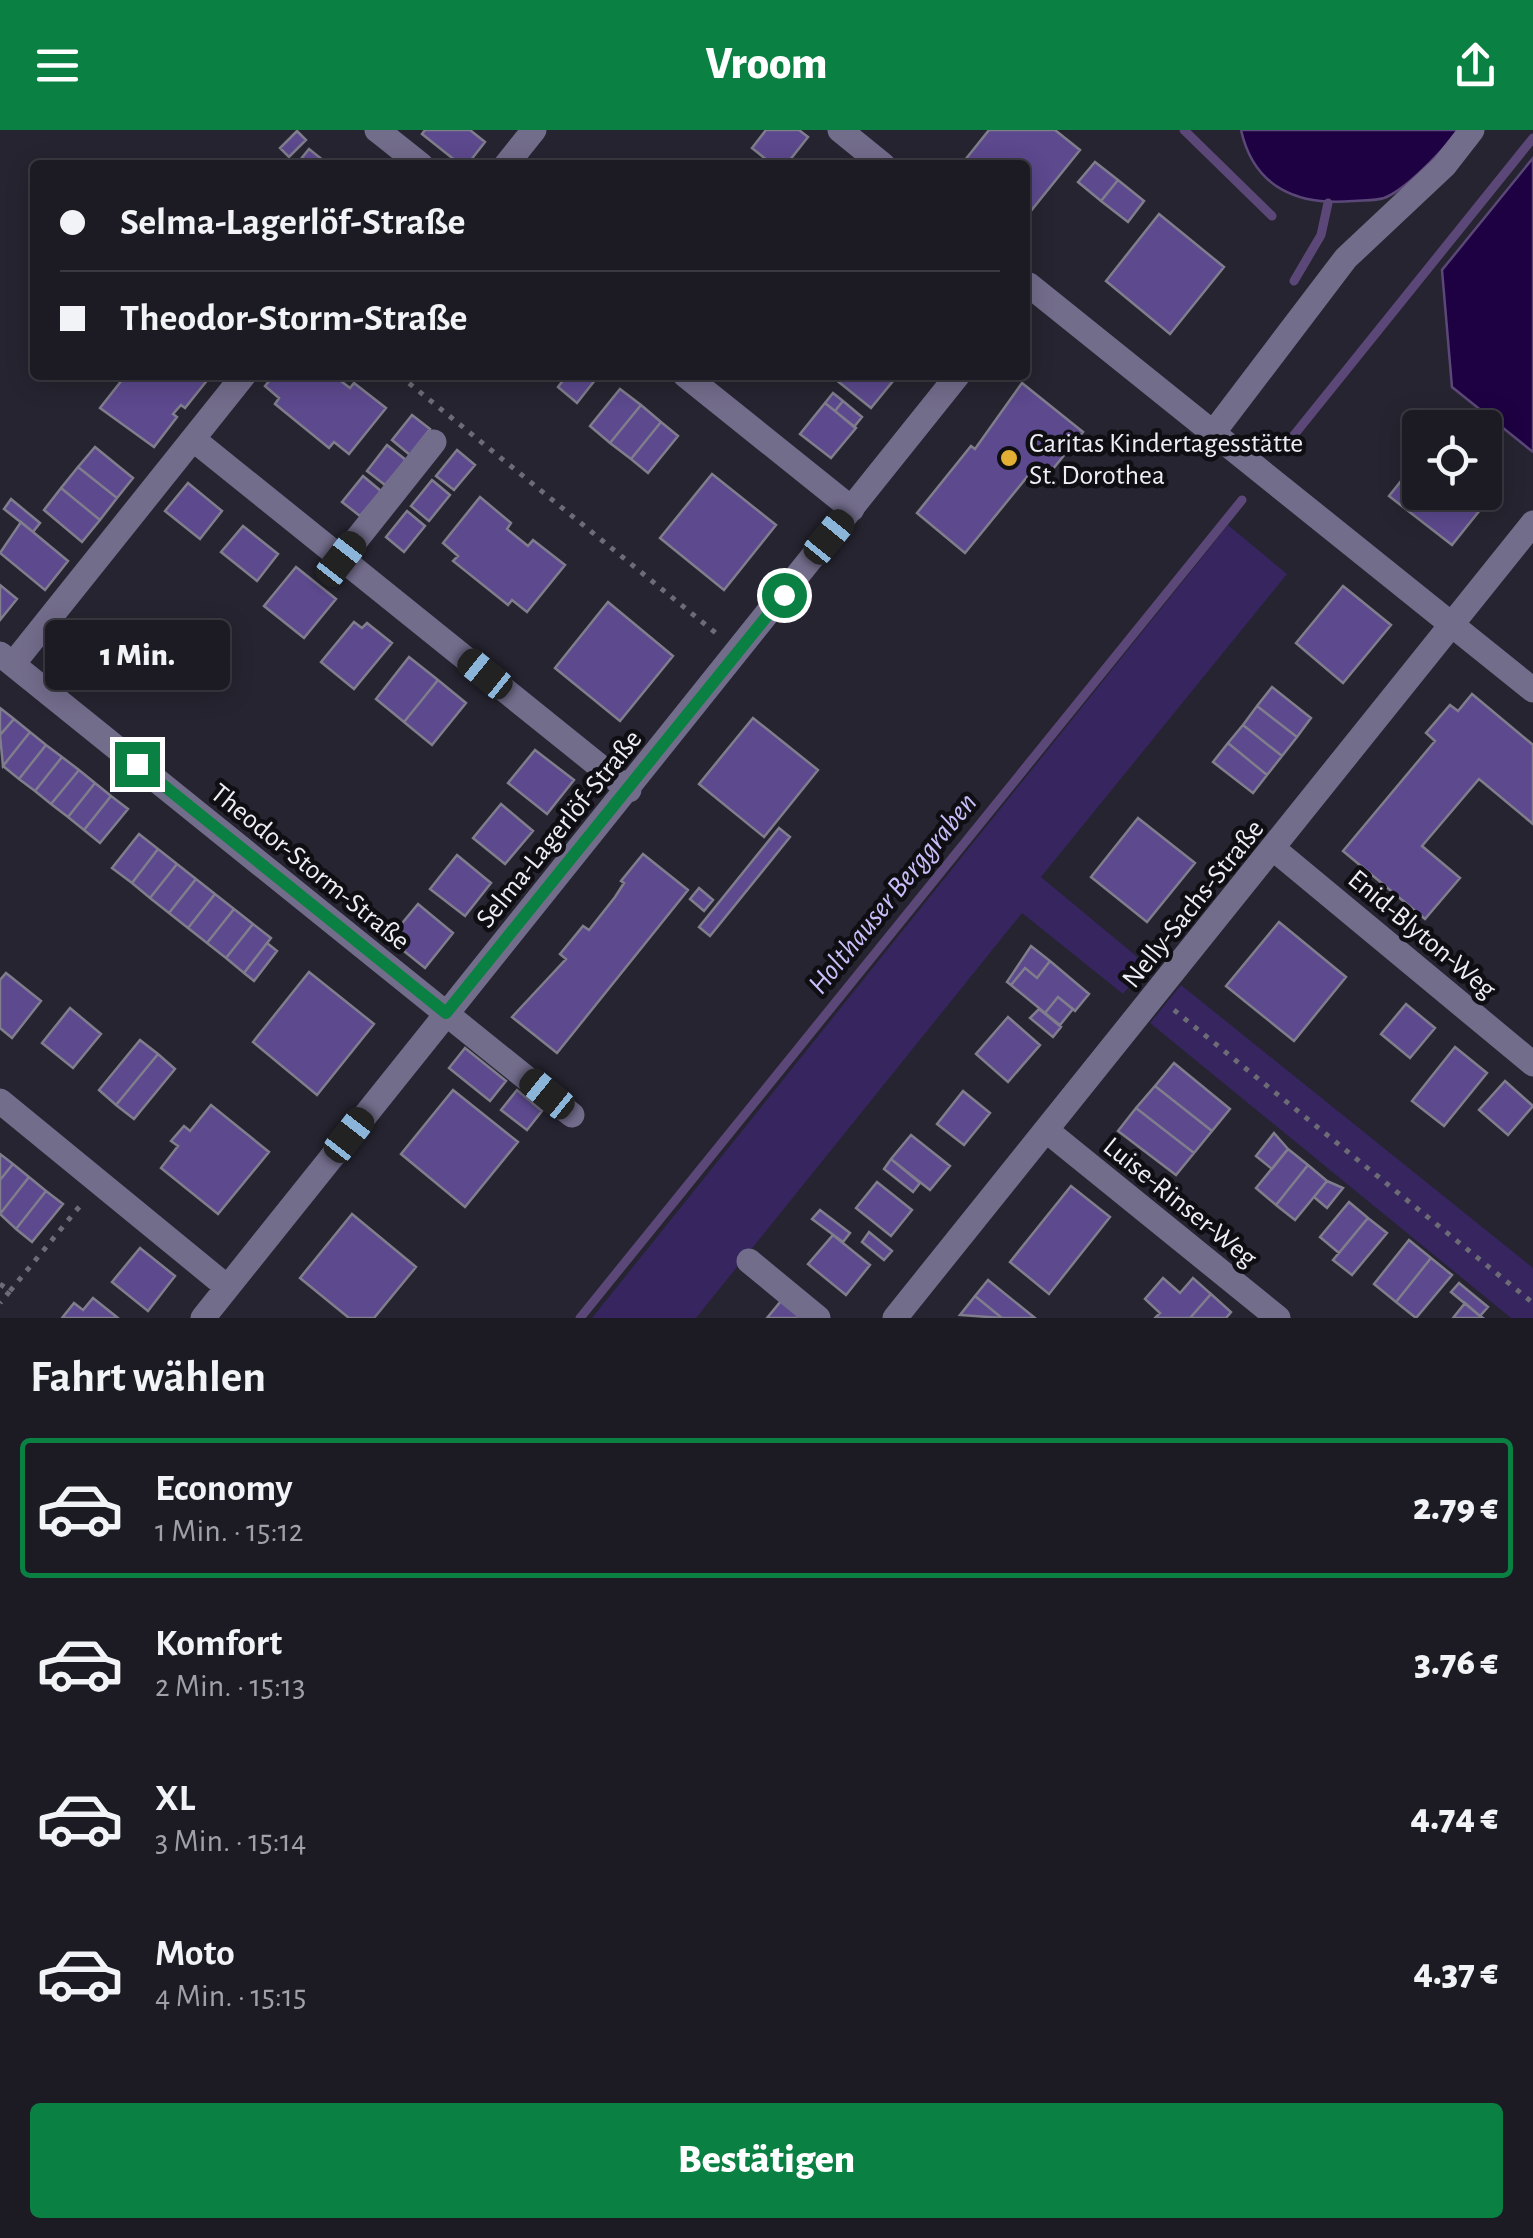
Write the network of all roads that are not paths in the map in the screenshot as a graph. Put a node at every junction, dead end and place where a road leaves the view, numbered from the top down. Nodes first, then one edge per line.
1 (377, 130) edge
2 (534, 130) edge
3 (840, 130) edge
4 (1472, 130) edge
5 (415, 160) edge
6 (510, 160) edge
7 (877, 160) edge
8 (1030, 289) edge
9 (240, 380) edge
10 (690, 380) edge
11 (954, 380) edge
12 (1213, 433) junction
13 (193, 439) junction
14 (434, 442) dead end
15 (852, 509) junction
16 (1533, 523) edge
17 (341, 559) junction
18 (1452, 624) junction
19 (6, 659) edge
20 (1533, 690) edge
21 (629, 790) junction
22 (1274, 849) junction
23 (446, 1013) junction
24 (1533, 1064) edge
25 (0, 1101) edge
26 (572, 1115) dead end
27 (1046, 1130) junction
28 (749, 1261) dead end
29 (227, 1287) junction
30 (203, 1318) edge
31 (818, 1318) edge
32 (895, 1318) edge
33 (1278, 1318) edge

1 - 5 street
2 - 6 street
3 - 7 street
4 - 12 street
8 - 12 street
9 - 13 street, Theodor-Storm-Straße
10 - 15 street
11 - 15 street, Selma-Lagerlöf-Straße
12 - 18 street
13 - 17 street
13 - 19 street, Theodor-Storm-Straße
14 - 17 street
15 - 21 street, Selma-Lagerlöf-Straße
16 - 18 street, Nelly-Sachs-Straße
17 - 21 street
18 - 20 street
18 - 22 street, Nelly-Sachs-Straße
19 - 23 street, Theodor-Storm-Straße
21 - 23 street, Selma-Lagerlöf-Straße
22 - 24 street, Enid-Blyton-Weg
22 - 27 street, Nelly-Sachs-Straße
23 - 26 street, Theodor-Storm-Straße
23 - 29 street, Selma-Lagerlöf-Straße
25 - 29 street
27 - 32 street, Nelly-Sachs-Straße
27 - 33 street, Luise-Rinser-Weg
28 - 31 street
29 - 30 street, Selma-Lagerlöf-Straße

